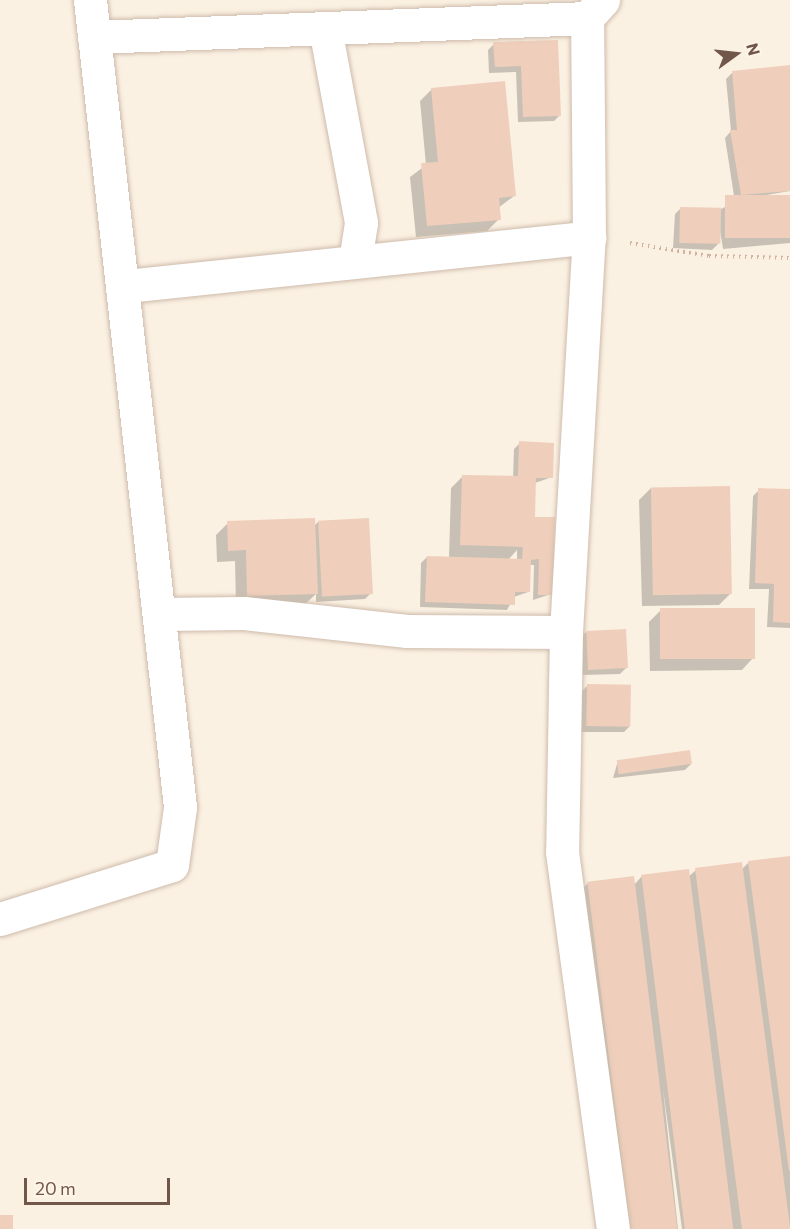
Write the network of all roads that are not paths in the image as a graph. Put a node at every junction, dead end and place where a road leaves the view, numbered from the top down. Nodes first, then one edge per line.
1 (90, 0) edge
2 (595, 9) edge
3 (325, 28) junction
4 (94, 37) junction
5 (589, 237) junction
6 (355, 262) junction
7 (126, 286) junction
8 (161, 614) junction
9 (566, 632) junction
10 (0, 919) edge
11 (613, 1229) edge

1 - 4 street
2 - 3 street
2 - 5 street
3 - 4 street
3 - 6 street
4 - 7 street
5 - 6 street
5 - 9 street
6 - 7 street
7 - 8 street
8 - 9 street
8 - 10 street
9 - 11 street

